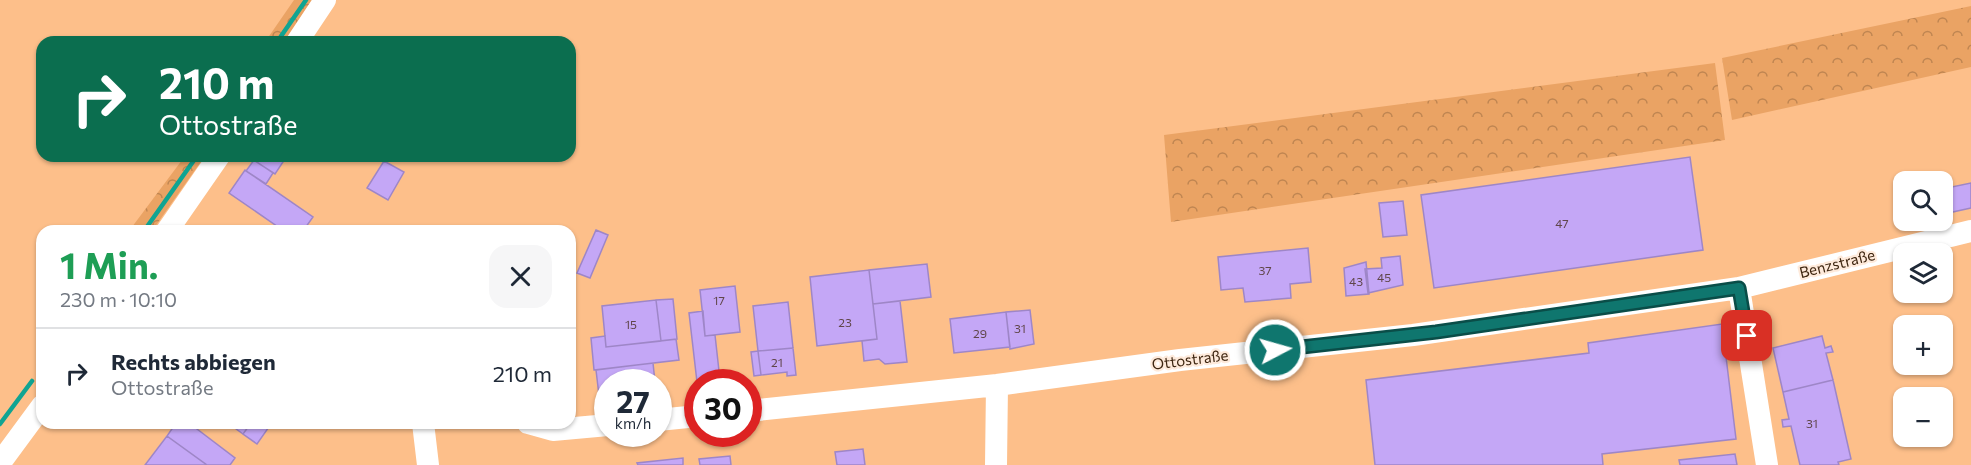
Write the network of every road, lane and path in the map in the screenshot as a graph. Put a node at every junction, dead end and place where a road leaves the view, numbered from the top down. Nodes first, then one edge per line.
1 (325, 0) edge
2 (301, 36) edge
3 (215, 162) edge
4 (175, 225) edge
5 (1971, 231) edge
6 (1739, 288) junction
7 (996, 385) junction
8 (762, 410) edge
9 (36, 414) edge
10 (594, 426) edge
11 (576, 428) edge
12 (424, 429) edge
13 (0, 463) edge
14 (428, 465) edge
15 (996, 465) edge
16 (1767, 465) edge

1 - 2 street
3 - 4 street
5 - 6 street, Benzstraße
6 - 7 street, Ottostraße
6 - 16 street
7 - 8 street, Ottostraße
7 - 15 street
9 - 13 street
10 - 11 street
12 - 14 street

